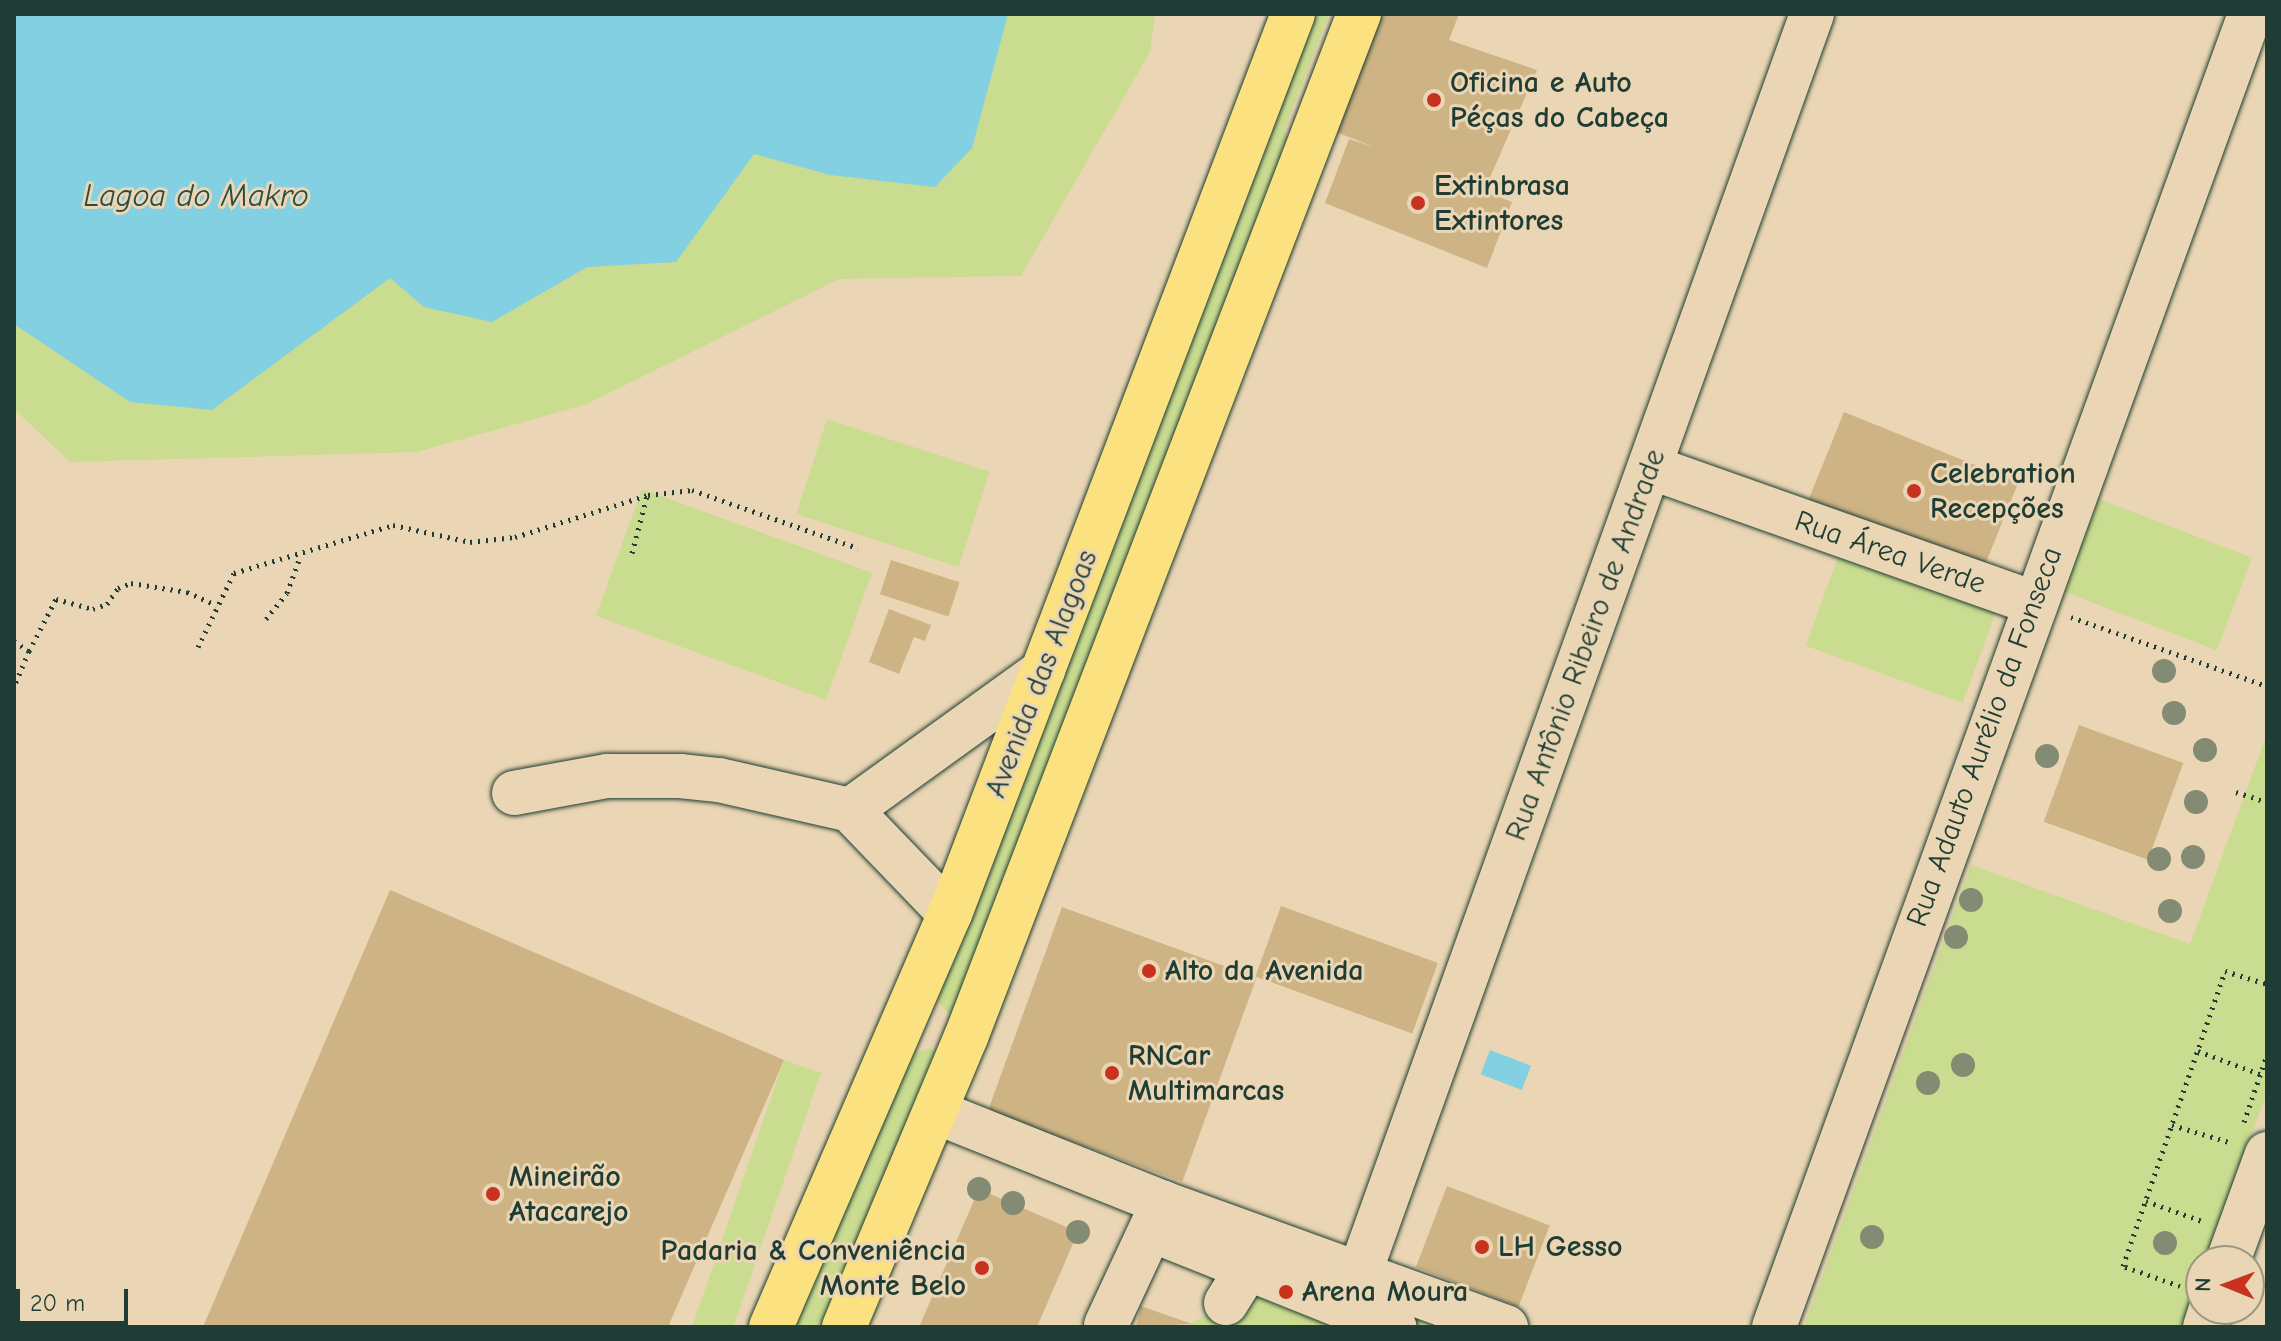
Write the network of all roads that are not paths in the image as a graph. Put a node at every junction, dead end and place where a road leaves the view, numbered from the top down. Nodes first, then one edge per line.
1 (1293, 14) edge
2 (1338, 14) edge
3 (1359, 14) edge
4 (1812, 14) edge
5 (2250, 14) edge
6 (1313, 134) junction
7 (1650, 467) junction
8 (2033, 603) junction
9 (1043, 671) junction
10 (514, 793) dead end
11 (850, 810) junction
12 (950, 914) junction
13 (911, 1013) junction
14 (966, 1037) junction
15 (936, 1112) junction
16 (2252, 1149) edge
17 (1158, 1217) junction
18 (2231, 1245) edge
19 (1359, 1275) junction
20 (1106, 1325) edge
21 (771, 1327) edge
22 (844, 1327) edge
23 (1394, 1327) edge
24 (1506, 1327) edge
25 (1774, 1327) edge

1 - 9 main road, Avenida das Alagoas
2 - 6 main road
3 - 6 main road, Avenida das Alagoas
4 - 7 street, Rua Antônio Ribeiro de Andrade
5 - 8 street, Rua Adauto Aurélio da Fonseca
6 - 14 main road, Avenida das Alagoas
7 - 8 street, Rua Área Verde
7 - 19 street, Rua Antônio Ribeiro de Andrade
8 - 25 street, Rua Adauto Aurélio da Fonseca
9 - 11 street
9 - 12 main road, Avenida das Alagoas
10 - 11 street
11 - 12 street
12 - 13 main road, Avenida das Alagoas
13 - 14 main road
13 - 21 main road, Avenida das Alagoas
14 - 15 main road, Avenida das Alagoas
15 - 17 street
15 - 22 main road, Avenida das Alagoas
16 - 18 street
17 - 19 street
17 - 20 street
17 - 23 street
19 - 24 street

